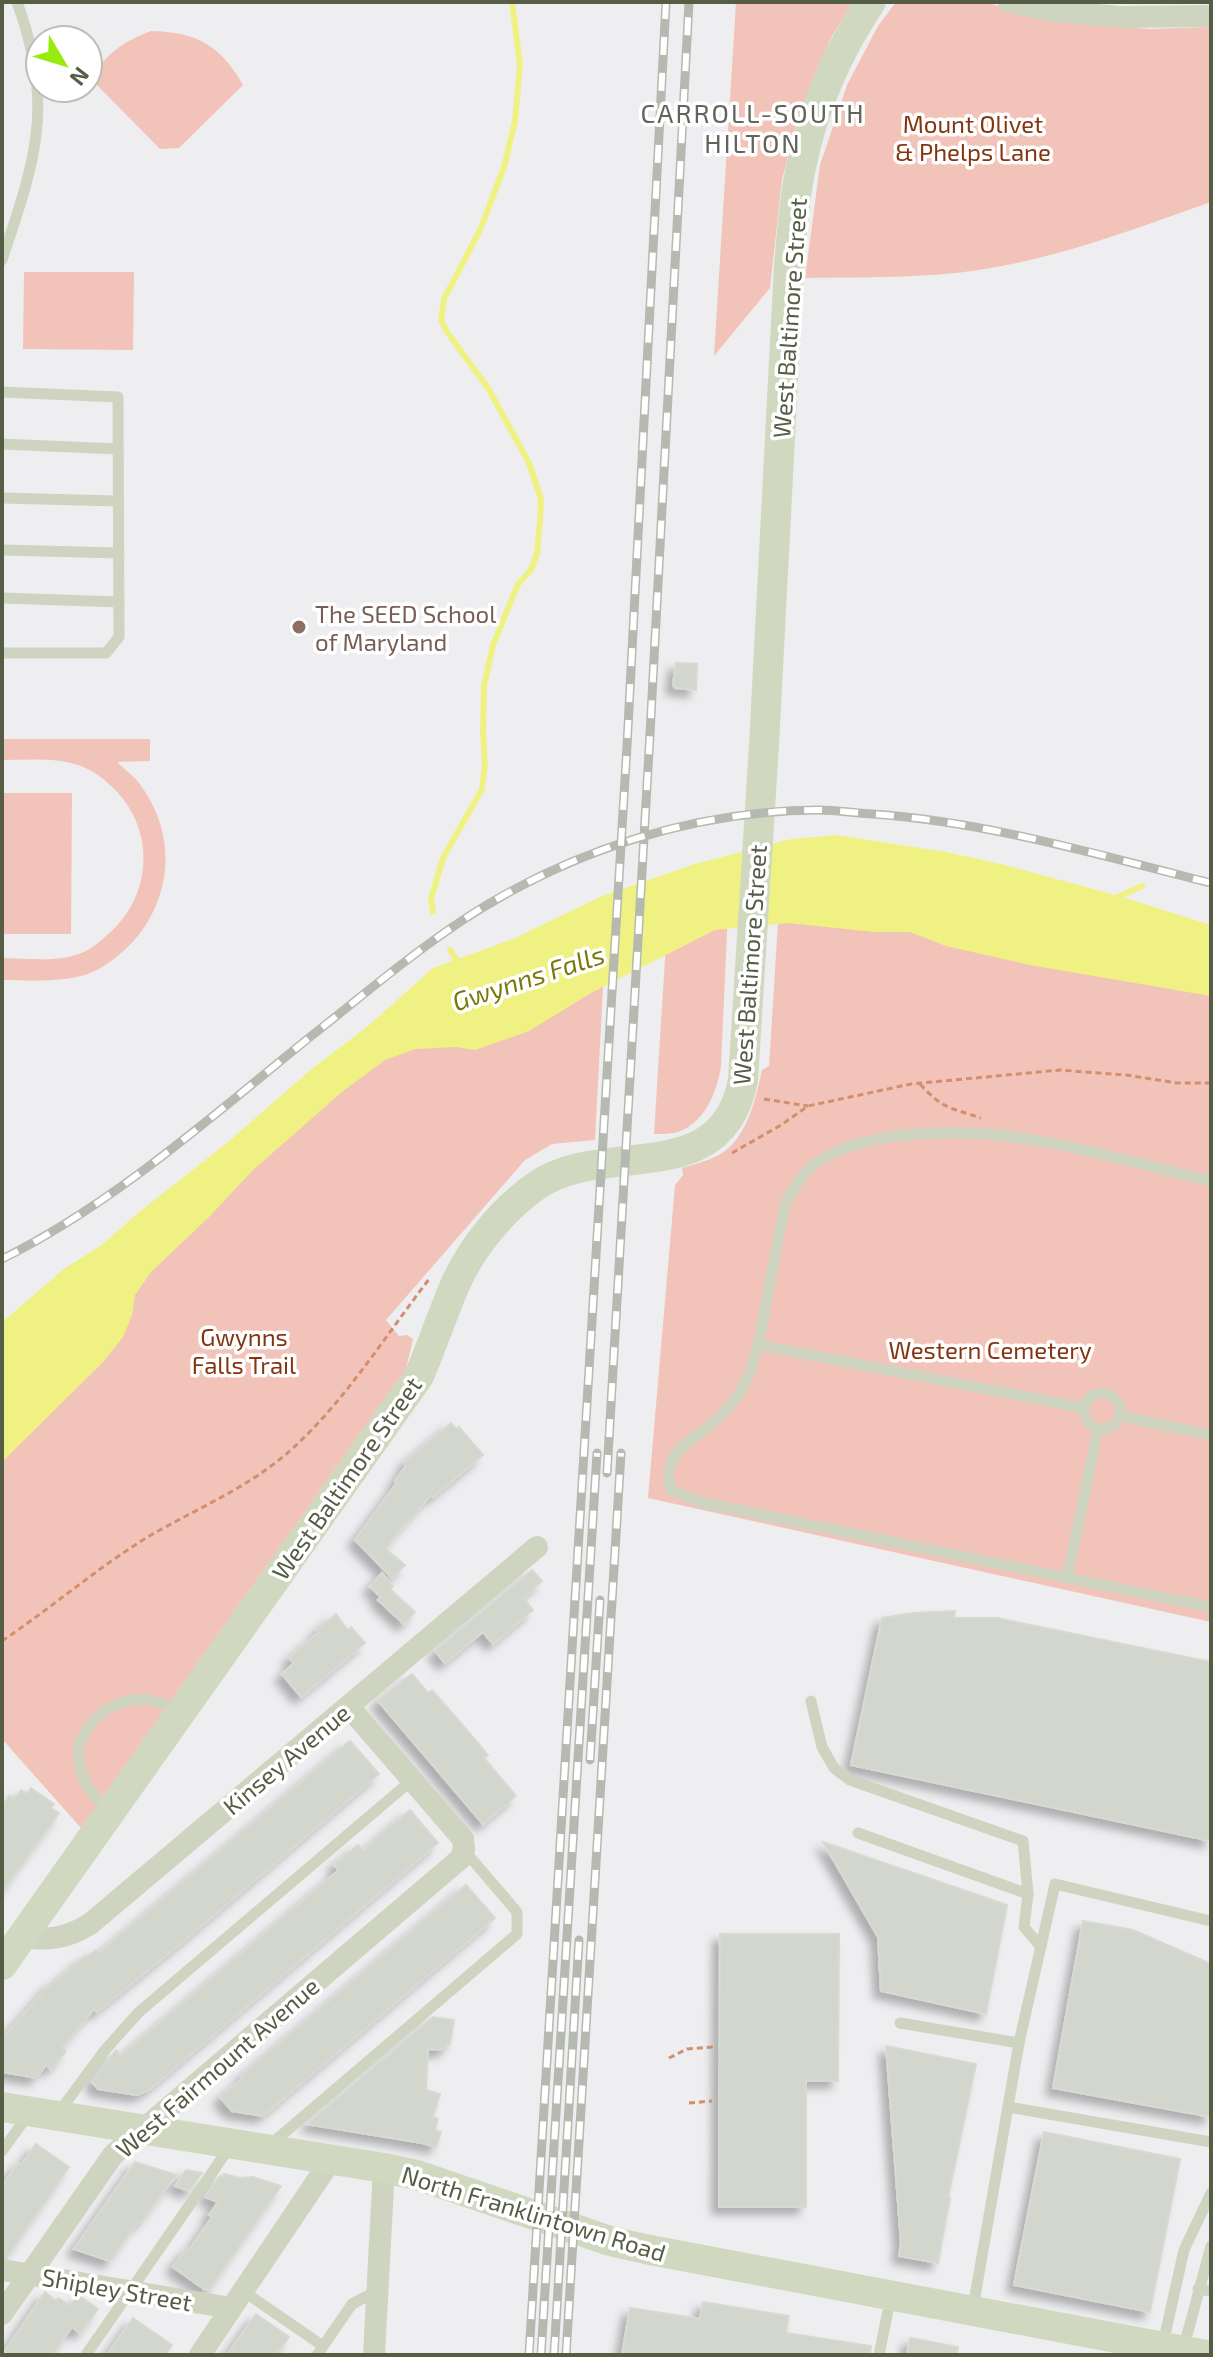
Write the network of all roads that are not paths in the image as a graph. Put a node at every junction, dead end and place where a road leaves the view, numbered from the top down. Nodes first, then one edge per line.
1 (17, 2) edge
2 (871, 2) edge
3 (1009, 2) edge
4 (1211, 16) edge
5 (2, 260) edge
6 (2, 392) edge
7 (2, 444) edge
8 (118, 449) junction
9 (2, 498) edge
10 (118, 501) junction
11 (2, 550) edge
12 (119, 553) junction
13 (2, 598) edge
14 (119, 602) junction
15 (2, 653) edge
16 (1211, 1181) edge
17 (759, 1345) junction
18 (1085, 1408) junction
19 (1120, 1416) junction
20 (1098, 1429) junction
21 (1211, 1435) edge
22 (537, 1547) dead end
23 (1067, 1578) junction
24 (1211, 1607) edge
25 (811, 1701) dead end
26 (349, 1707) junction
27 (180, 1713) junction
28 (412, 1780) junction
29 (110, 1813) junction
30 (858, 1833) dead end
31 (464, 1850) junction
32 (1028, 1894) junction
33 (1211, 1921) edge
34 (22, 1937) junction
35 (1041, 1947) junction
36 (2, 1965) edge
37 (900, 2023) dead end
38 (1019, 2043) junction
39 (1008, 2107) junction
40 (30, 2111) edge
41 (144, 2130) junction
42 (1211, 2142) edge
43 (231, 2144) junction
44 (266, 2149) junction
45 (2, 2151) edge
46 (331, 2160) junction
47 (384, 2168) junction
48 (1211, 2193) edge
49 (1211, 2246) edge
50 (2, 2270) edge
51 (29, 2274) junction
52 (1198, 2289) junction
53 (378, 2290) junction
54 (130, 2291) junction
55 (1211, 2291) edge
56 (891, 2295) junction
57 (237, 2300) junction
58 (973, 2311) junction
59 (2, 2314) edge
60 (1122, 2347) edge
61 (320, 2350) edge
62 (1183, 2351) edge
63 (86, 2355) edge
64 (200, 2355) edge
65 (374, 2355) edge
66 (879, 2355) edge

1 - 5 lane
2 - 27 main road, West Baltimore Street
3 - 4 street
6 - 8 lane
7 - 8 lane
8 - 10 lane
9 - 10 lane
10 - 12 lane
11 - 12 lane
12 - 14 lane
13 - 14 lane
14 - 15 lane
16 - 17 lane
17 - 18 lane
17 - 23 lane
18 - 19 lane
18 - 20 lane
19 - 20 lane
19 - 21 lane
20 - 23 lane
22 - 26 street, Kinsey Avenue
23 - 24 lane
25 - 32 lane
26 - 28 street
26 - 34 street, Kinsey Avenue
27 - 29 main road, West Baltimore Street
27 - 29 lane
28 - 31 street
28 - 40 lane
29 - 34 main road, West Baltimore Street
30 - 32 lane
31 - 41 street, West Fairmount Avenue
31 - 44 lane
32 - 35 lane
33 - 35 lane
34 - 36 main road, West Baltimore Street
35 - 38 lane
37 - 38 lane
38 - 39 lane
39 - 42 lane
39 - 58 lane
40 - 41 main road, North Franklintown Road
40 - 45 lane
41 - 43 main road, North Franklintown Road
41 - 51 street, West Fairmount Avenue
43 - 44 main road, North Franklintown Road
43 - 54 lane
44 - 46 main road, North Franklintown Road
46 - 47 main road, North Franklintown Road
46 - 57 street
47 - 53 street
47 - 56 main road, North Franklintown Road
48 - 62 lane
49 - 52 lane
50 - 51 street, Shipley Street
51 - 54 street, Shipley Street
51 - 59 street, West Fairmount Avenue
52 - 55 lane
52 - 62 lane
53 - 61 lane
53 - 65 street
54 - 57 street, Shipley Street
54 - 63 lane
56 - 58 main road, North Franklintown Road
56 - 66 lane
57 - 61 lane
57 - 64 street
58 - 60 main road, North Franklintown Road
60 - 62 main road, North Franklintown Road

